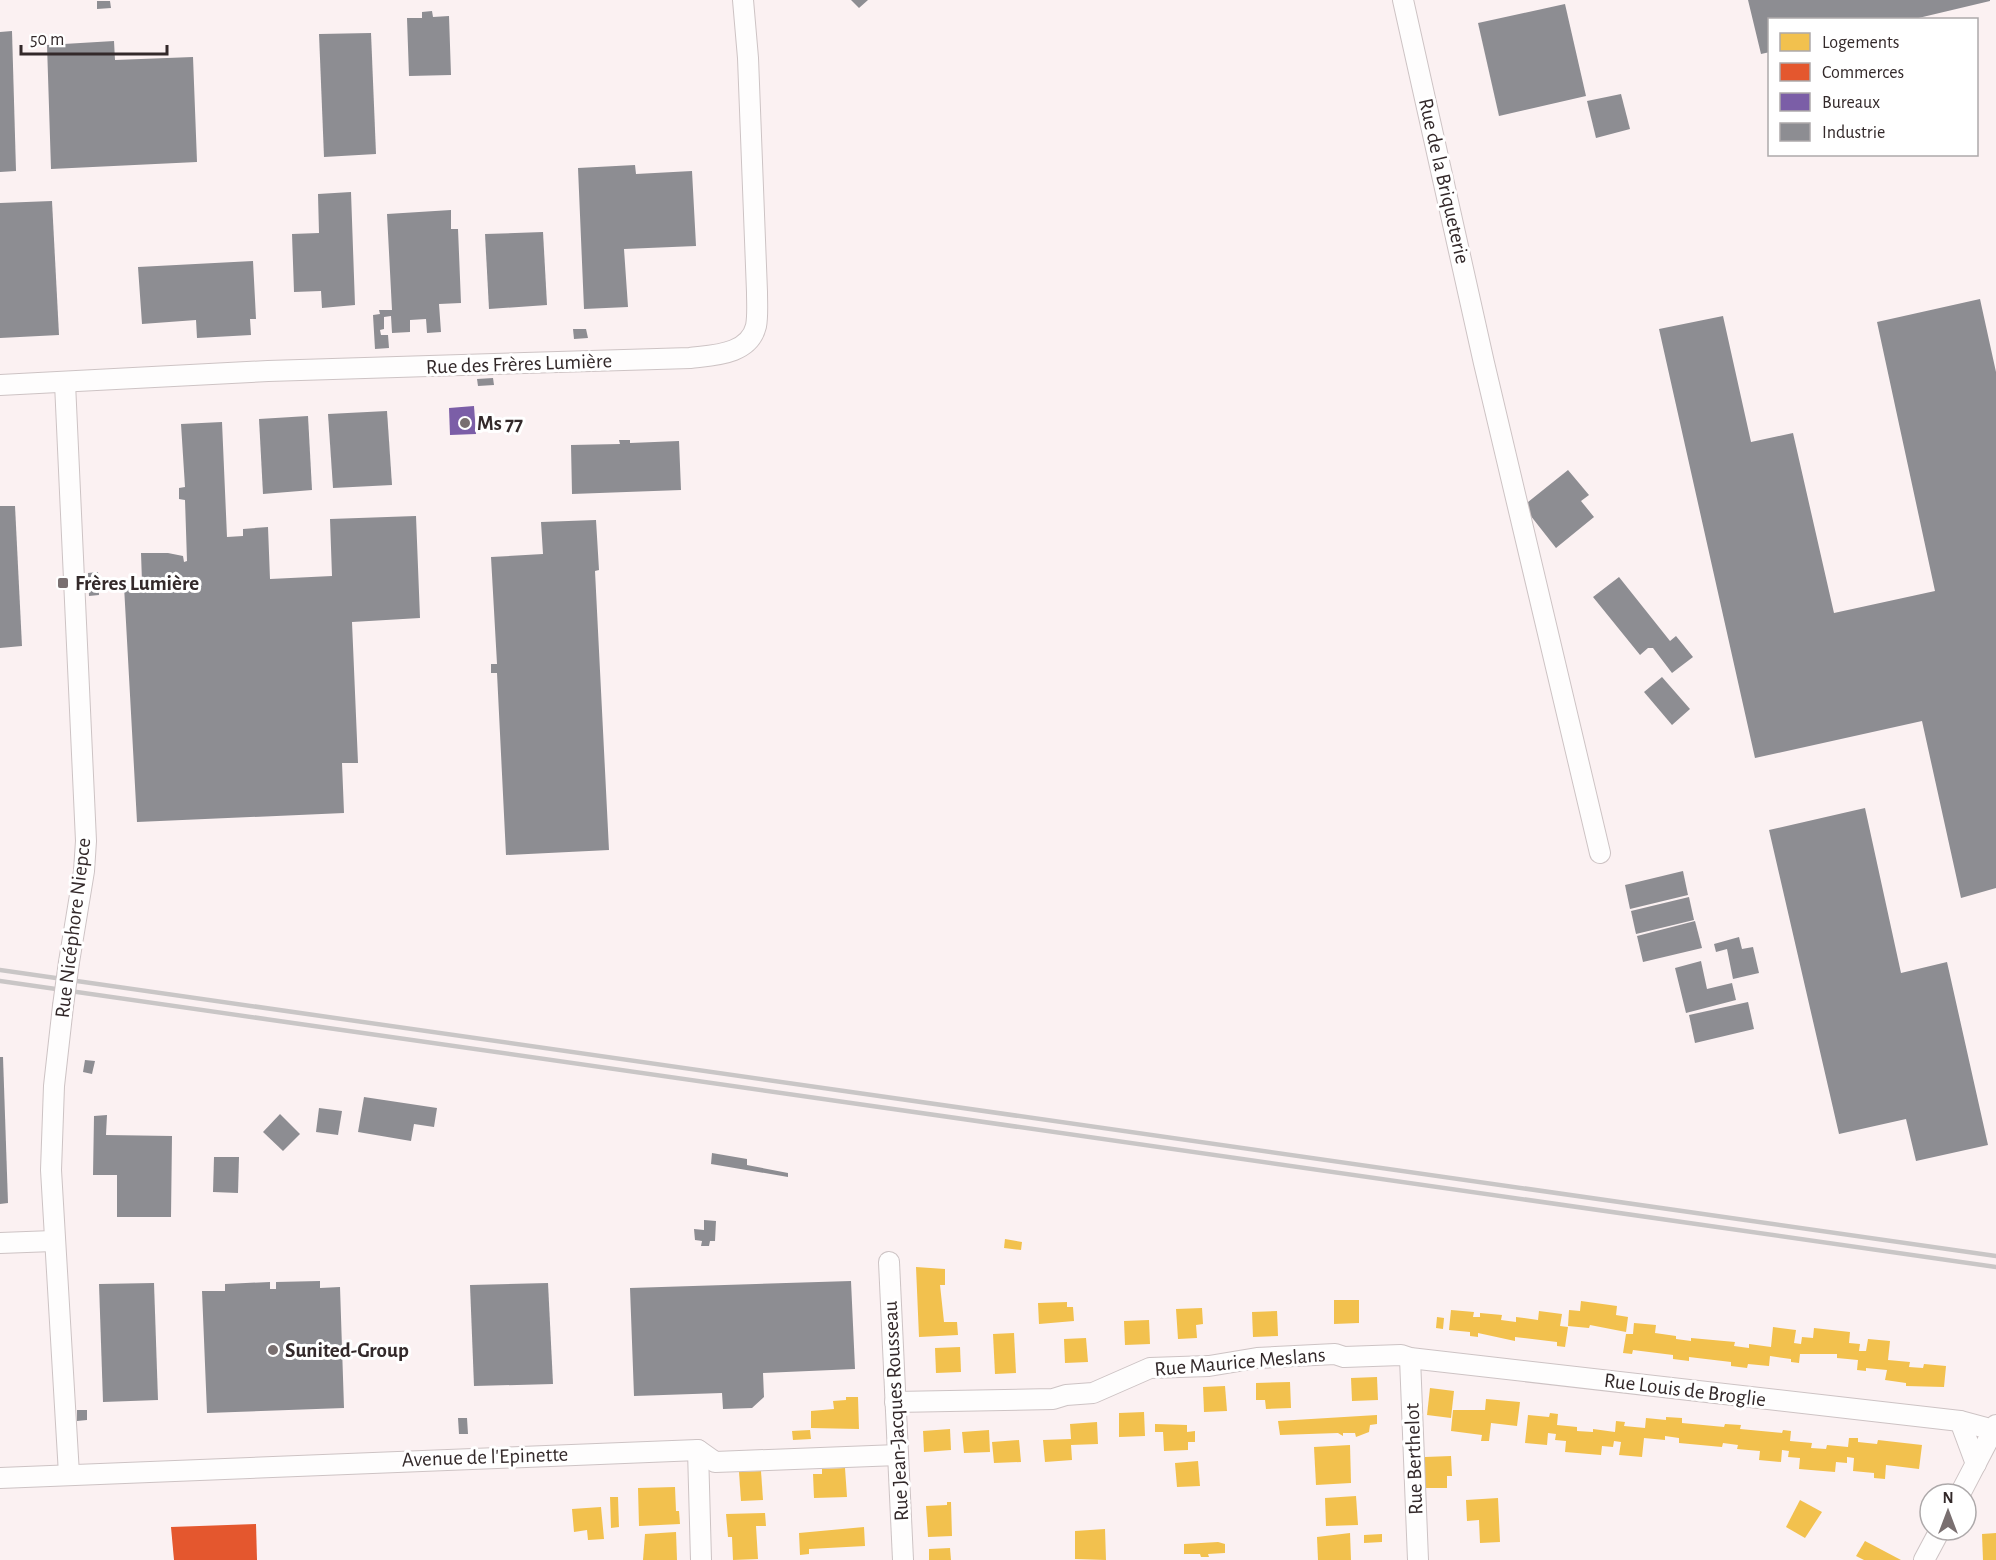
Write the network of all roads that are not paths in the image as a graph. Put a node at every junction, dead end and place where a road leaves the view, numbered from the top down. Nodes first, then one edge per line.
1 (743, 0) edge
2 (1403, 0) edge
3 (65, 382) junction
4 (0, 385) edge
5 (1600, 853) dead end
6 (54, 1241) junction
7 (0, 1243) edge
8 (889, 1263) dead end
9 (1410, 1358) junction
10 (895, 1402) junction
11 (1960, 1421) junction
12 (1995, 1428) edge
13 (698, 1450) junction
14 (898, 1455) junction
15 (1976, 1464) junction
16 (69, 1474) junction
17 (0, 1478) edge
18 (1966, 1482) edge
19 (1934, 1542) edge
20 (701, 1560) edge
21 (903, 1560) edge
22 (1418, 1560) edge
23 (1924, 1560) edge

1 - 3 street, Rue des Frères Lumière
2 - 5 street, Rue de la Briqueterie
3 - 4 street, Rue des Frères Lumière
3 - 6 street, Rue Nicéphore Niepce, bridge
6 - 7 street
6 - 16 street, Rue Nicéphore Niepce
8 - 10 street, Rue Jean-Jacques Rousseau
9 - 10 street, Rue Maurice Meslans
9 - 11 street, Rue Louis de Broglie
9 - 22 street, Rue Berthelot
10 - 14 street, Rue Jean-Jacques Rousseau
11 - 12 street, Rue Louis de Broglie
11 - 15 street
12 - 15 street
13 - 14 street, Avenue de l'Epinette
13 - 16 street, Avenue de l'Epinette
13 - 20 street
14 - 21 street, Rue Jean-Jacques Rousseau
15 - 18 street
16 - 17 street, Avenue de l'Epinette
19 - 23 street

